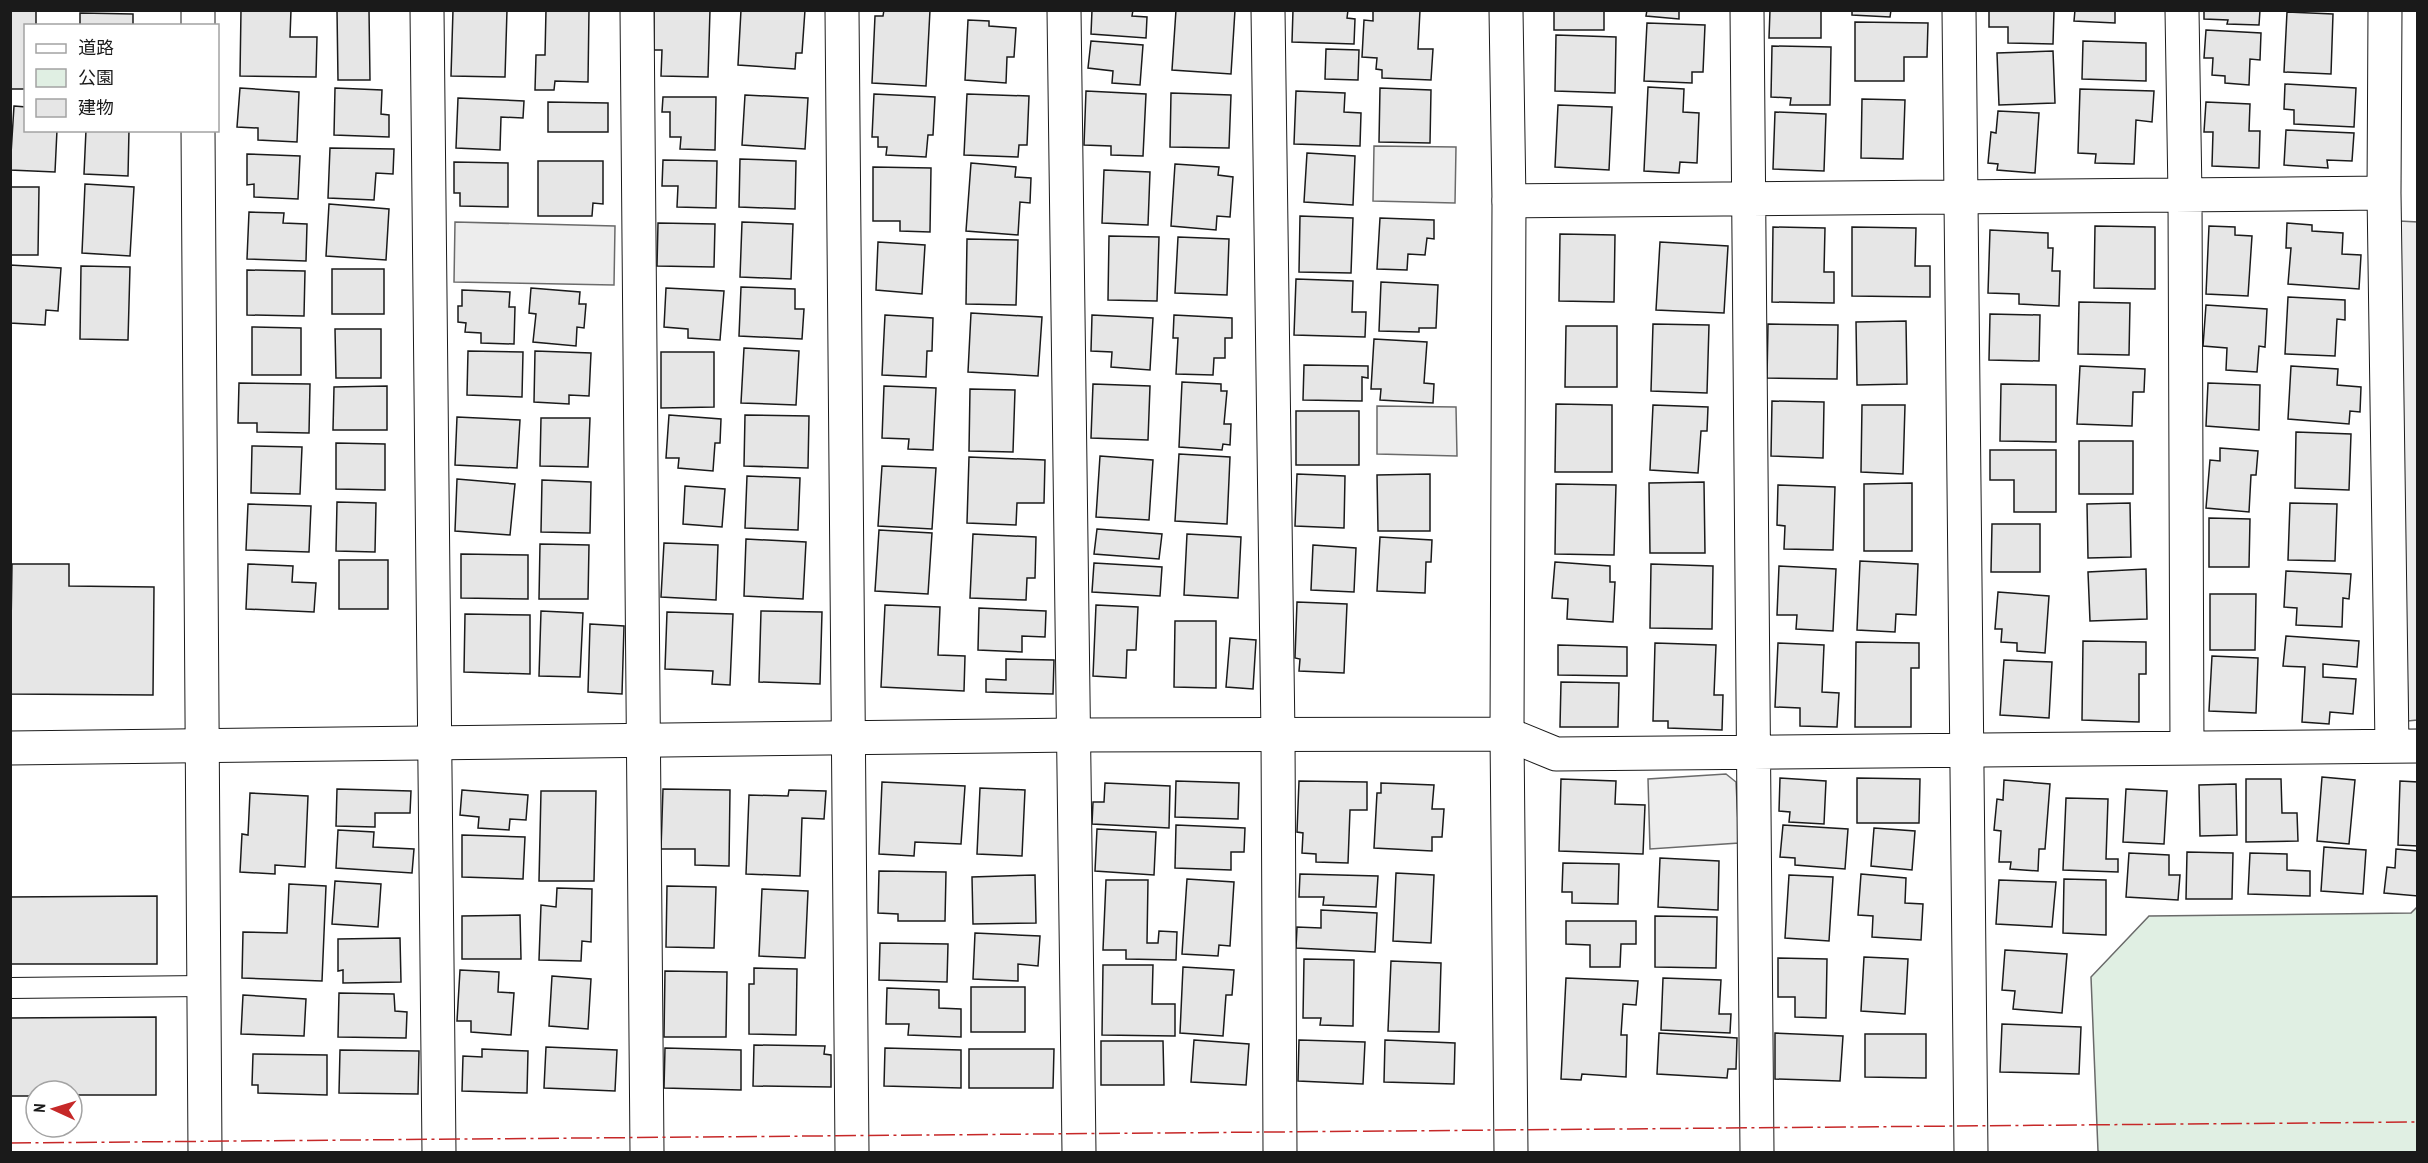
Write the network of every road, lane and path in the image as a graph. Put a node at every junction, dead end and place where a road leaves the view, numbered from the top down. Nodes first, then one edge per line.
1 (427, 10) edge
2 (637, 10) edge
3 (842, 10) edge
4 (1064, 10) edge
5 (1268, 10) edge
6 (1506, 10) edge
7 (1747, 10) edge
8 (1959, 10) edge
9 (2182, 10) edge
10 (2385, 10) edge
11 (198, 132) edge
12 (2384, 194) junction
13 (1961, 196) junction
14 (2185, 196) junction
15 (1749, 199) junction
16 (1509, 201) junction
17 (1507, 734) junction
18 (1074, 735) junction
19 (1278, 736) junction
20 (849, 739) junction
21 (643, 741) junction
22 (434, 743) junction
23 (201, 745) junction
24 (2405, 746) edge
25 (10, 748) edge
26 (2187, 748) junction
27 (1967, 750) junction
28 (1754, 752) junction
29 (203, 986) junction
30 (10, 988) edge
31 (205, 1152) edge
32 (439, 1152) edge
33 (646, 1152) edge
34 (852, 1152) edge
35 (1079, 1152) edge
36 (1280, 1152) edge
37 (1511, 1152) edge
38 (1757, 1152) edge
39 (1971, 1152) edge

1 - 22 street
2 - 21 street
3 - 20 street
4 - 18 street
5 - 19 street
6 - 16 street
7 - 15 street
8 - 13 street
9 - 14 street
10 - 12 street
11 - 23 street
12 - 14 street
12 - 24 street
13 - 14 street
13 - 15 street
13 - 27 street
14 - 26 street
15 - 16 street
15 - 28 street
16 - 17 street
17 - 19 street
17 - 28 street
17 - 37 street
18 - 19 street
18 - 20 street
18 - 35 street
19 - 36 street
20 - 21 street
20 - 34 street
21 - 22 street
21 - 33 street
22 - 23 street
22 - 32 street
23 - 25 street
23 - 29 street
24 - 26 street
26 - 27 street
27 - 28 street
27 - 39 street
28 - 38 street
29 - 30 lane
29 - 31 street

